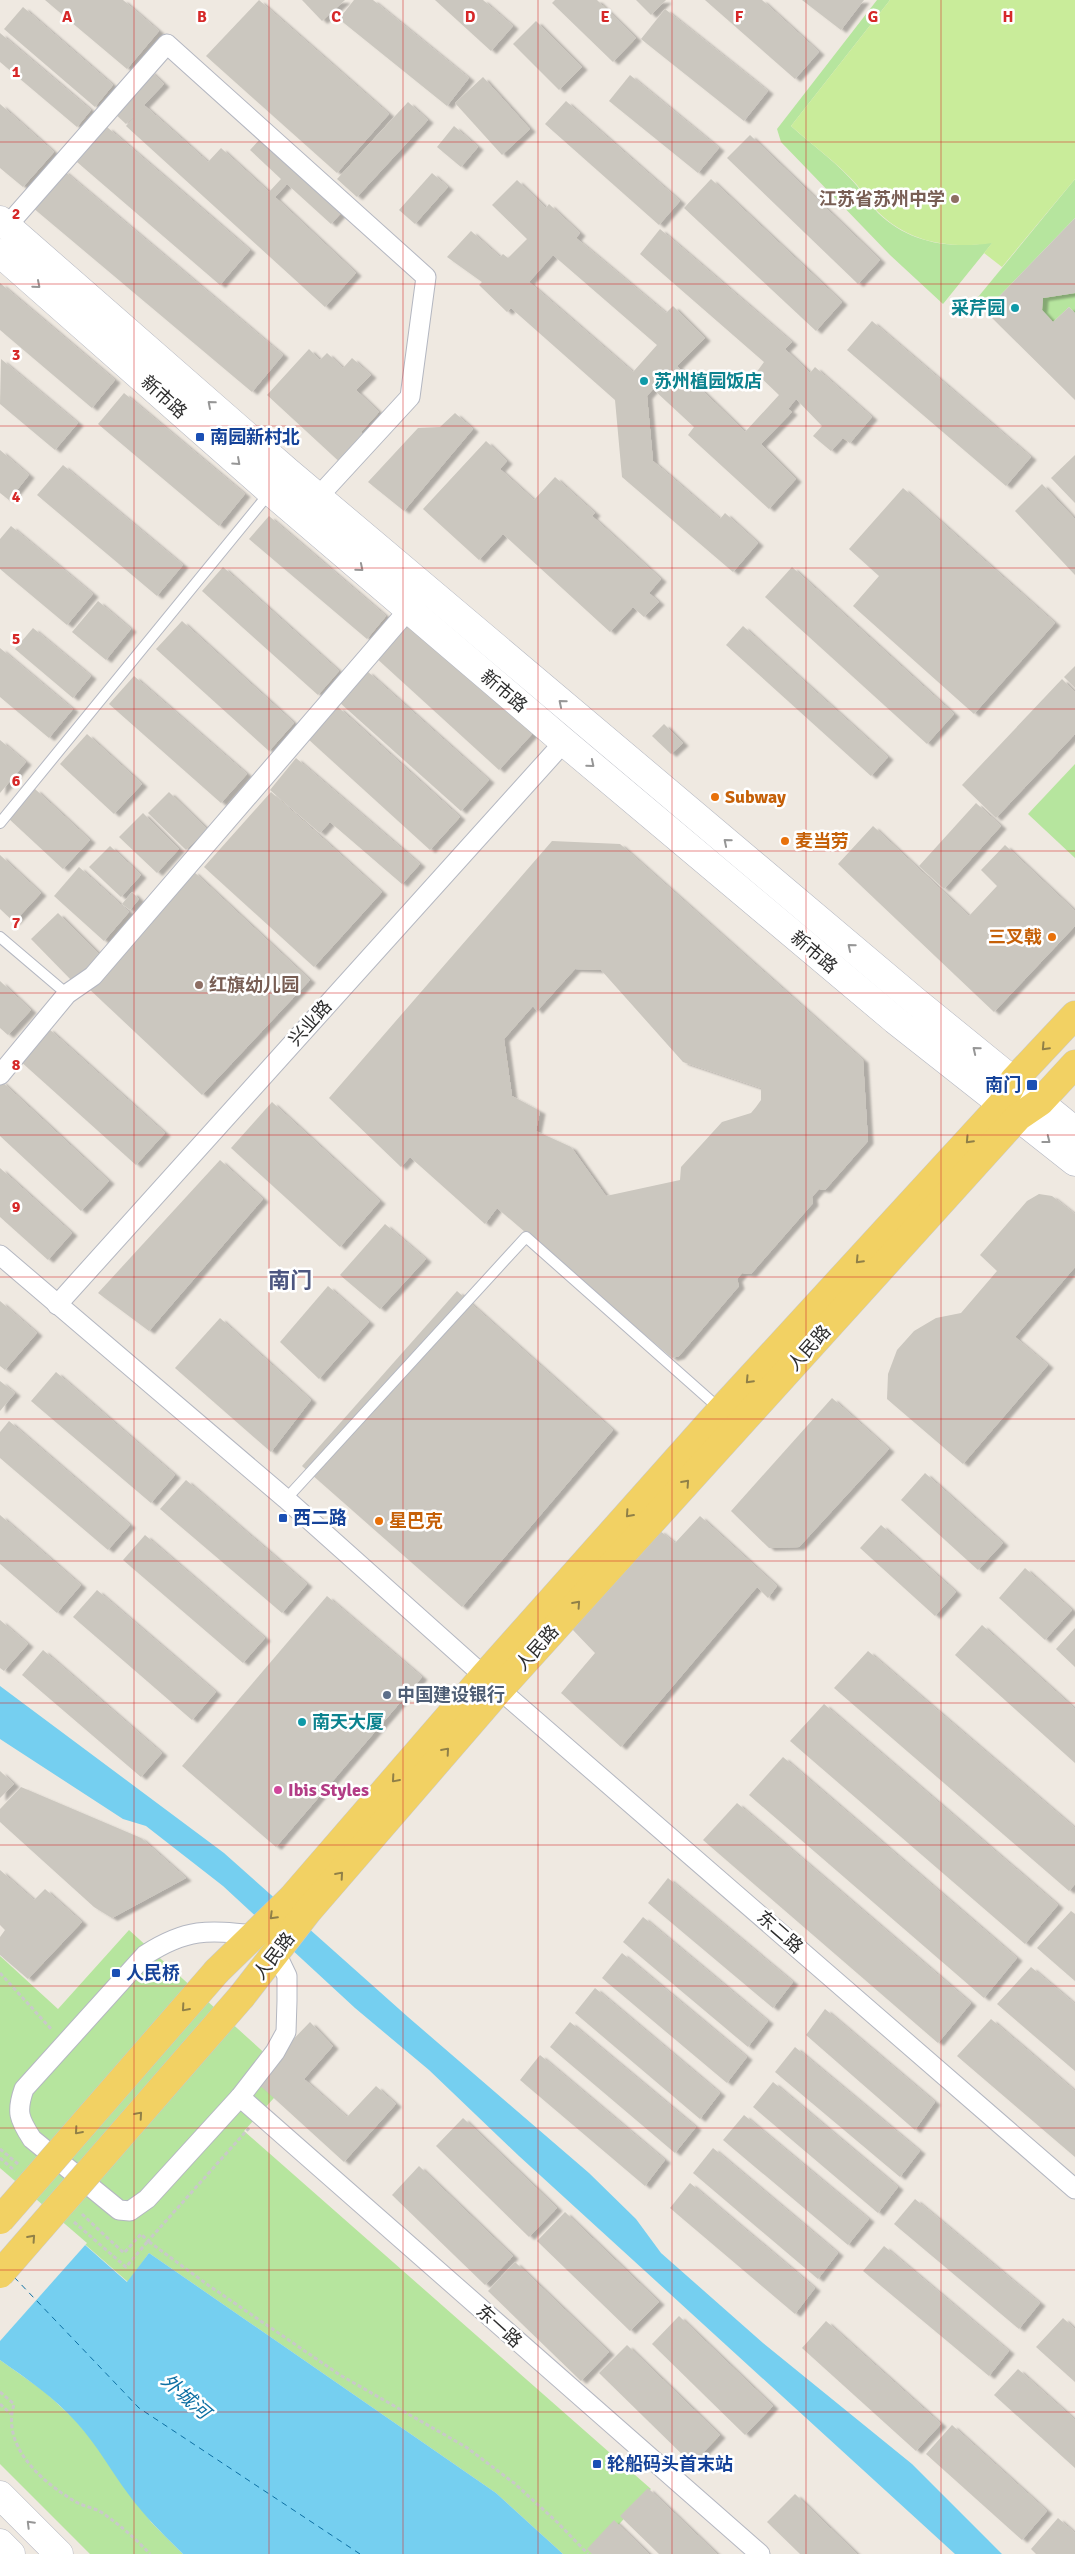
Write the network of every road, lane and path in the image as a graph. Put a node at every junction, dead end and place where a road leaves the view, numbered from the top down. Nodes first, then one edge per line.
1 (3, 223) edge
2 (2, 258) edge
3 (279, 481) junction
4 (318, 497) junction
5 (426, 588) junction
6 (408, 609) junction
7 (564, 742) junction
8 (0, 823) edge
9 (0, 937) edge
10 (68, 994) junction
11 (1075, 1014) edge
12 (1075, 1064) edge
13 (0, 1074) edge
14 (1014, 1080) junction
15 (1040, 1102) junction
16 (1010, 1111) junction
17 (1075, 1131) edge
18 (1075, 1162) edge
19 (0, 1255) edge
20 (57, 1305) junction
21 (722, 1410) junction
22 (286, 1499) junction
23 (492, 1682) junction
24 (300, 1905) junction
25 (255, 1935) junction
26 (276, 1953) junction
27 (0, 1973) edge
28 (65, 2044) junction
29 (240, 2097) junction
30 (261, 2115) junction
31 (0, 2158) edge
32 (22, 2177) dead end
33 (1075, 2189) edge
34 (67, 2216) dead end
35 (0, 2220) edge
36 (102, 2232) dead end
37 (148, 2240) junction
38 (0, 2274) edge
39 (0, 2392) edge
40 (0, 2404) edge
41 (11, 2414) junction
42 (0, 2495) edge
43 (0, 2543) edge
44 (10, 2554) edge
45 (59, 2554) edge
46 (150, 2554) edge
47 (588, 2554) edge
48 (760, 2554) edge

3 -> 1 main road, 新市路
1 - 4 street
2 -> 3 main road, 新市路
3 - 4 main road, 新市路
3 -> 6 main road, 新市路
3 - 8 lane
4 - 5 main road, 新市路
5 - 6 street
14 -> 5 main road, 新市路
6 - 7 main road, 新市路
6 - 10 street
7 -> 16 main road, 新市路
7 - 20 street, 兴业路
9 - 10 lane
10 - 13 street
11 -> 14 main road, 人民路
12 - 15 main road, 人民路
14 - 15 main road, 新市路
14 - 16 main road, 人民路
15 - 16 main road, 人民路
15 - 17 main road, 新市路
16 -> 18 main road, 新市路
16 -> 21 main road, 人民路
23 -> 16 main road, 人民路
19 - 20 street
20 - 22 street
21 - 22 lane
21 -> 23 main road, 人民路
22 - 23 street
23 - 24 main road, 人民路
23 - 33 street, 东二路
24 -> 25 main road, 人民路
24 - 26 main road, 人民路
25 - 28 street
25 -> 35 main road, 人民路, bridge
26 - 29 street
38 -> 26 main road, 人民路, bridge
27 - 28 path
28 - 29 street
29 - 30 street, 东一路
30 - 37 path
30 - 48 street, 东一路
31 - 32 path
34 - 37 path
36 - 37 path
37 - 47 path
39 - 41 path
40 - 41 path
41 - 46 path
45 -> 42 main road
43 - 44 main road

